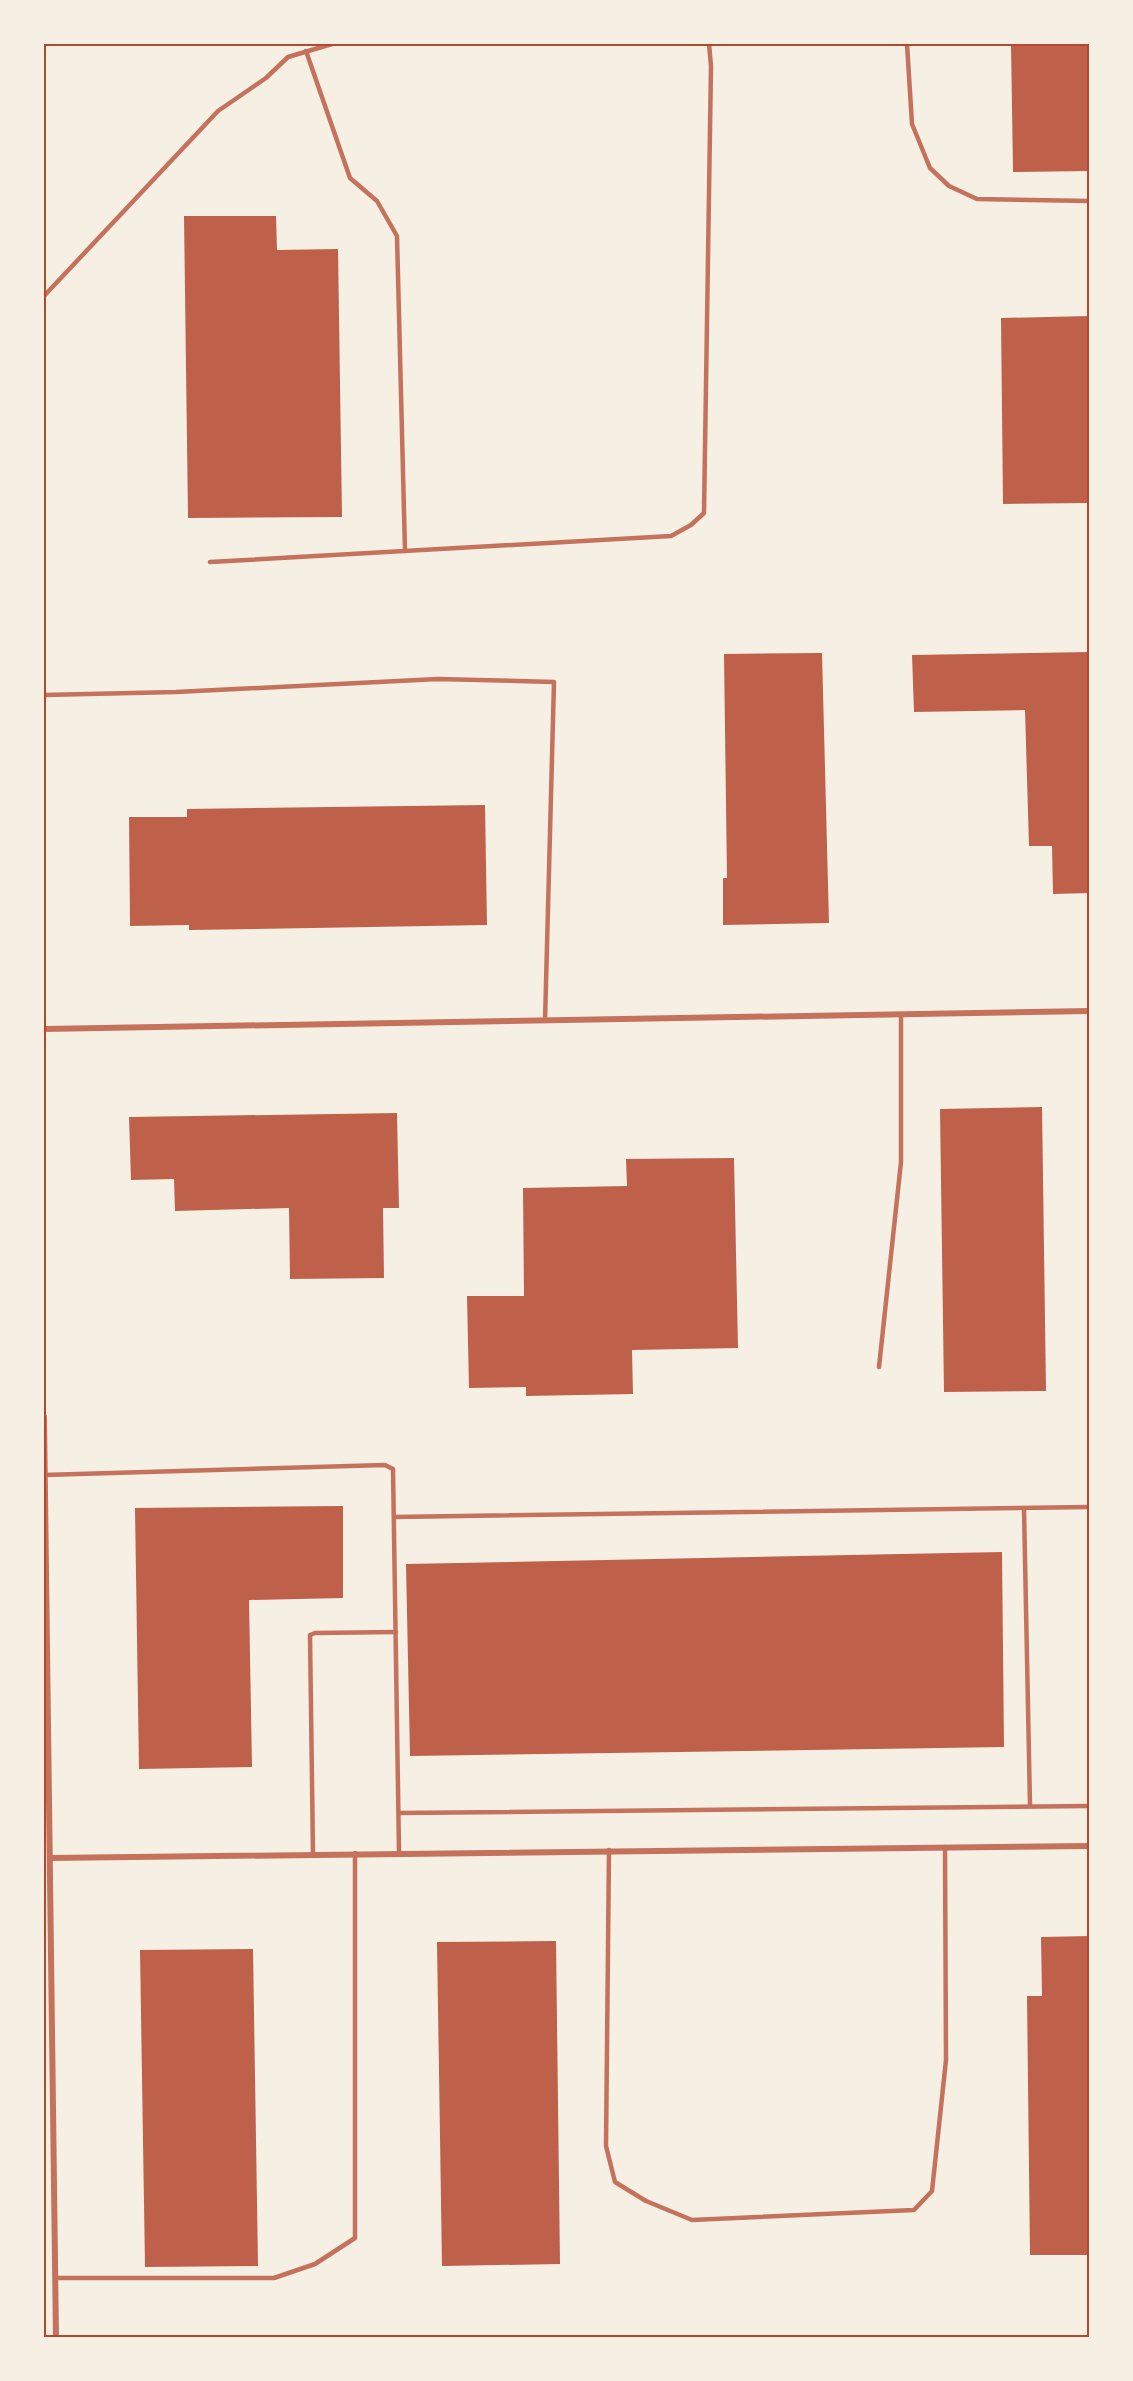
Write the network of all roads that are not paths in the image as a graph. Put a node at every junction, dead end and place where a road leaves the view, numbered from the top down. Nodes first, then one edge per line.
1 (332, 44) edge
2 (708, 44) edge
3 (908, 44) edge
4 (306, 51) junction
5 (1089, 201) edge
6 (44, 296) edge
7 (405, 551) junction
8 (210, 562) dead end
9 (44, 695) edge
10 (1089, 1011) edge
11 (901, 1015) junction
12 (545, 1021) junction
13 (44, 1029) edge
14 (879, 1367) dead end
15 (44, 1417) edge
16 (44, 1475) edge
17 (1089, 1507) edge
18 (1024, 1509) junction
19 (395, 1517) junction
20 (396, 1632) junction
21 (46, 1698) edge
22 (1030, 1806) junction
23 (1089, 1806) edge
24 (399, 1813) junction
25 (1089, 1846) edge
26 (945, 1848) junction
27 (609, 1850) junction
28 (399, 1852) junction
29 (354, 1853) junction
30 (313, 1854) junction
31 (50, 1858) junction
32 (55, 2278) junction
33 (56, 2337) edge

1 - 4 lane
2 - 7 lane
3 - 5 lane
4 - 6 lane
4 - 7 lane
7 - 8 lane
9 - 12 lane
10 - 11 street
11 - 12 street
11 - 14 lane
12 - 13 street
15 - 16 street
16 - 19 lane
16 - 21 street
17 - 18 lane
18 - 19 lane
18 - 22 lane
19 - 20 lane
20 - 24 lane
20 - 30 lane
21 - 31 street
22 - 23 lane
22 - 24 lane
24 - 28 lane
25 - 26 street
26 - 27 street
26 - 27 lane
27 - 28 street
28 - 29 street
29 - 30 street
29 - 32 lane
30 - 31 street
31 - 32 street
32 - 33 street

